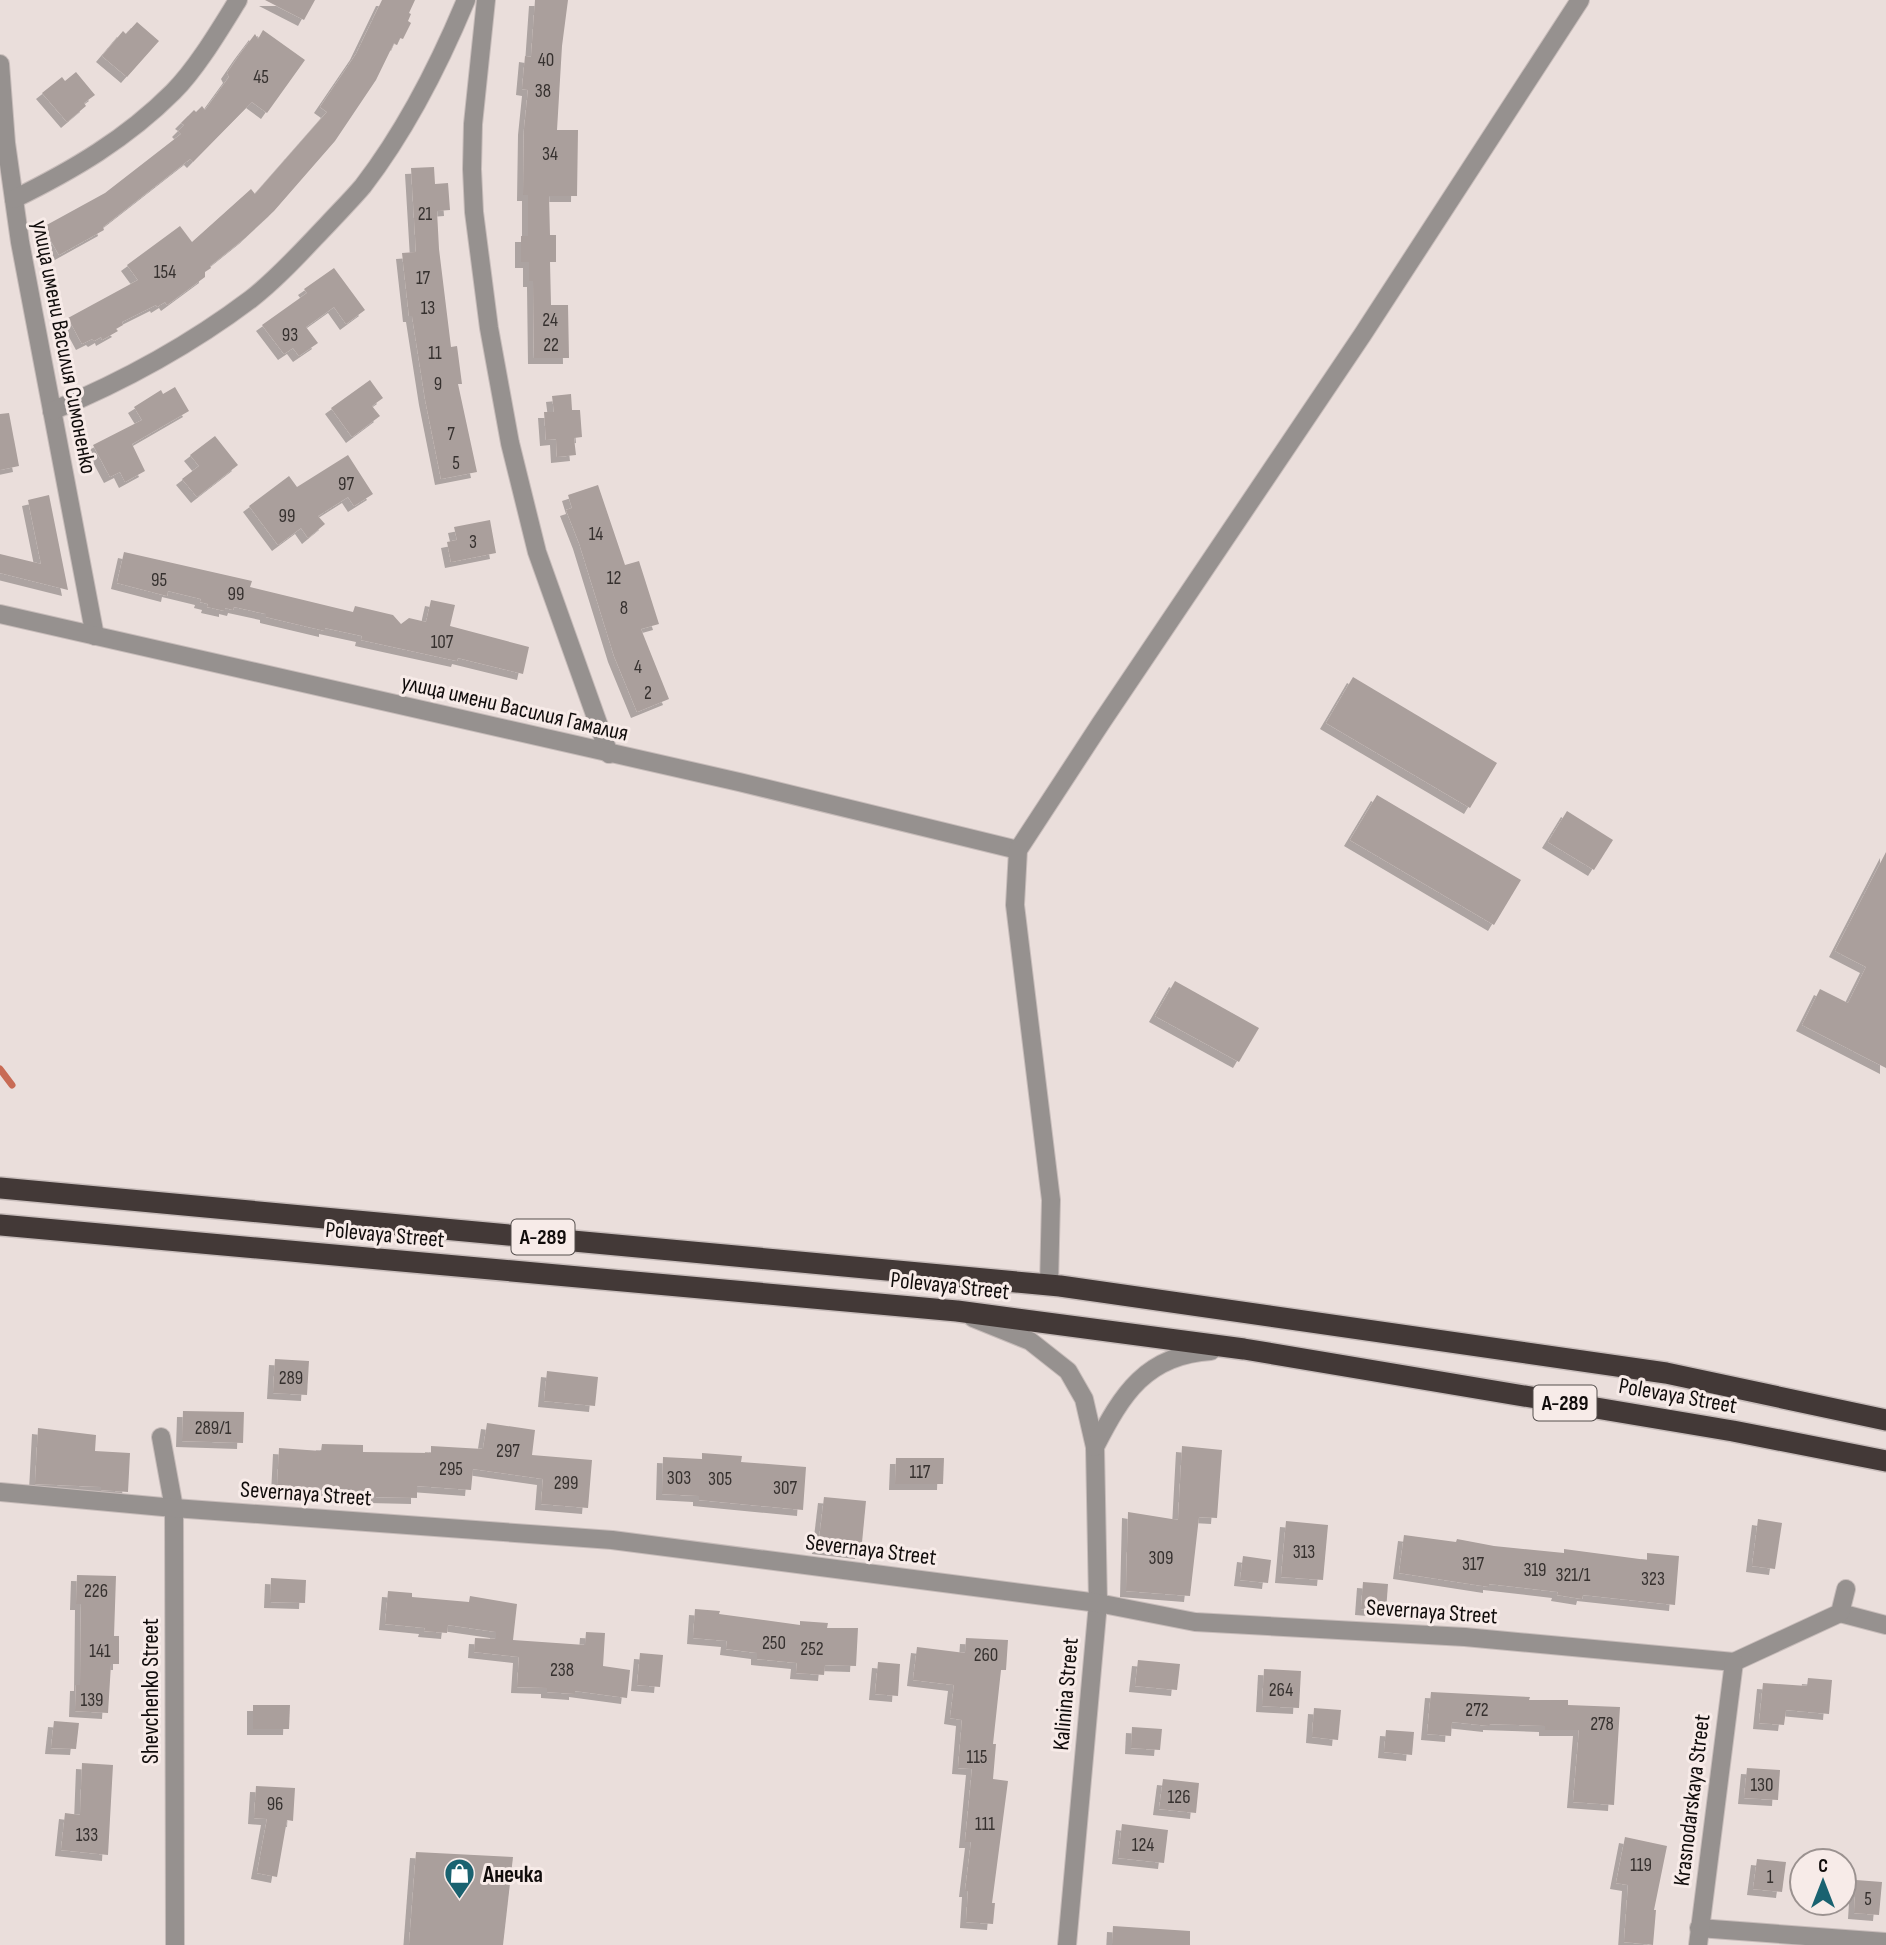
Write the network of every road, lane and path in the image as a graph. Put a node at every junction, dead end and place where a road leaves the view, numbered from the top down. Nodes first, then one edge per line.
1 (238, 0) edge
2 (466, 0) edge
3 (486, 0) edge
4 (1580, 0) edge
5 (0, 64) edge
6 (14, 199) junction
7 (52, 411) junction
8 (0, 614) edge
9 (95, 636) junction
10 (609, 754) junction
11 (1018, 850) junction
12 (0, 1188) edge
13 (0, 1225) edge
14 (1049, 1285) junction
15 (957, 1311) junction
16 (1244, 1349) junction
17 (1886, 1420) edge
18 (161, 1437) dead end
19 (1095, 1447) junction
20 (1886, 1461) edge
21 (0, 1492) edge
22 (174, 1508) junction
23 (1846, 1589) dead end
24 (1098, 1604) junction
25 (1840, 1613) junction
26 (1886, 1625) edge
27 (1734, 1662) junction
28 (1699, 1936) edge
29 (1886, 1942) edge
30 (175, 1945) edge
31 (1068, 1945) edge

1 - 6 street
2 - 7 street
3 - 10 street
4 - 11 street
5 - 6 street, улица имени Василия Симоненко
6 - 7 street, улица имени Василия Симоненко
7 - 9 street, улица имени Василия Симоненко
8 - 9 street, улица имени Василия Гамалия
9 - 10 street, улица имени Василия Гамалия
10 - 11 street, улица имени Василия Гамалия
11 - 14 street
12 - 14 highway, Polevaya Street / А-289
13 - 15 highway, Polevaya Street / А-289
14 - 17 highway, Polevaya Street / А-289
15 - 16 highway, Polevaya Street / А-289
15 - 19 street, А-289
16 - 19 street, А-289
16 - 20 highway, Polevaya Street / А-289
18 - 22 street, Shevchenko Street
19 - 24 street, Kalinina Street
21 - 22 street, Severnaya Street
22 - 24 street, Severnaya Street
22 - 30 street, Shevchenko Street
23 - 25 street
24 - 27 street, Severnaya Street
24 - 31 street, Kalinina Street
25 - 26 street
25 - 27 street
27 - 28 street, Krasnodarskaya Street
28 - 29 street

